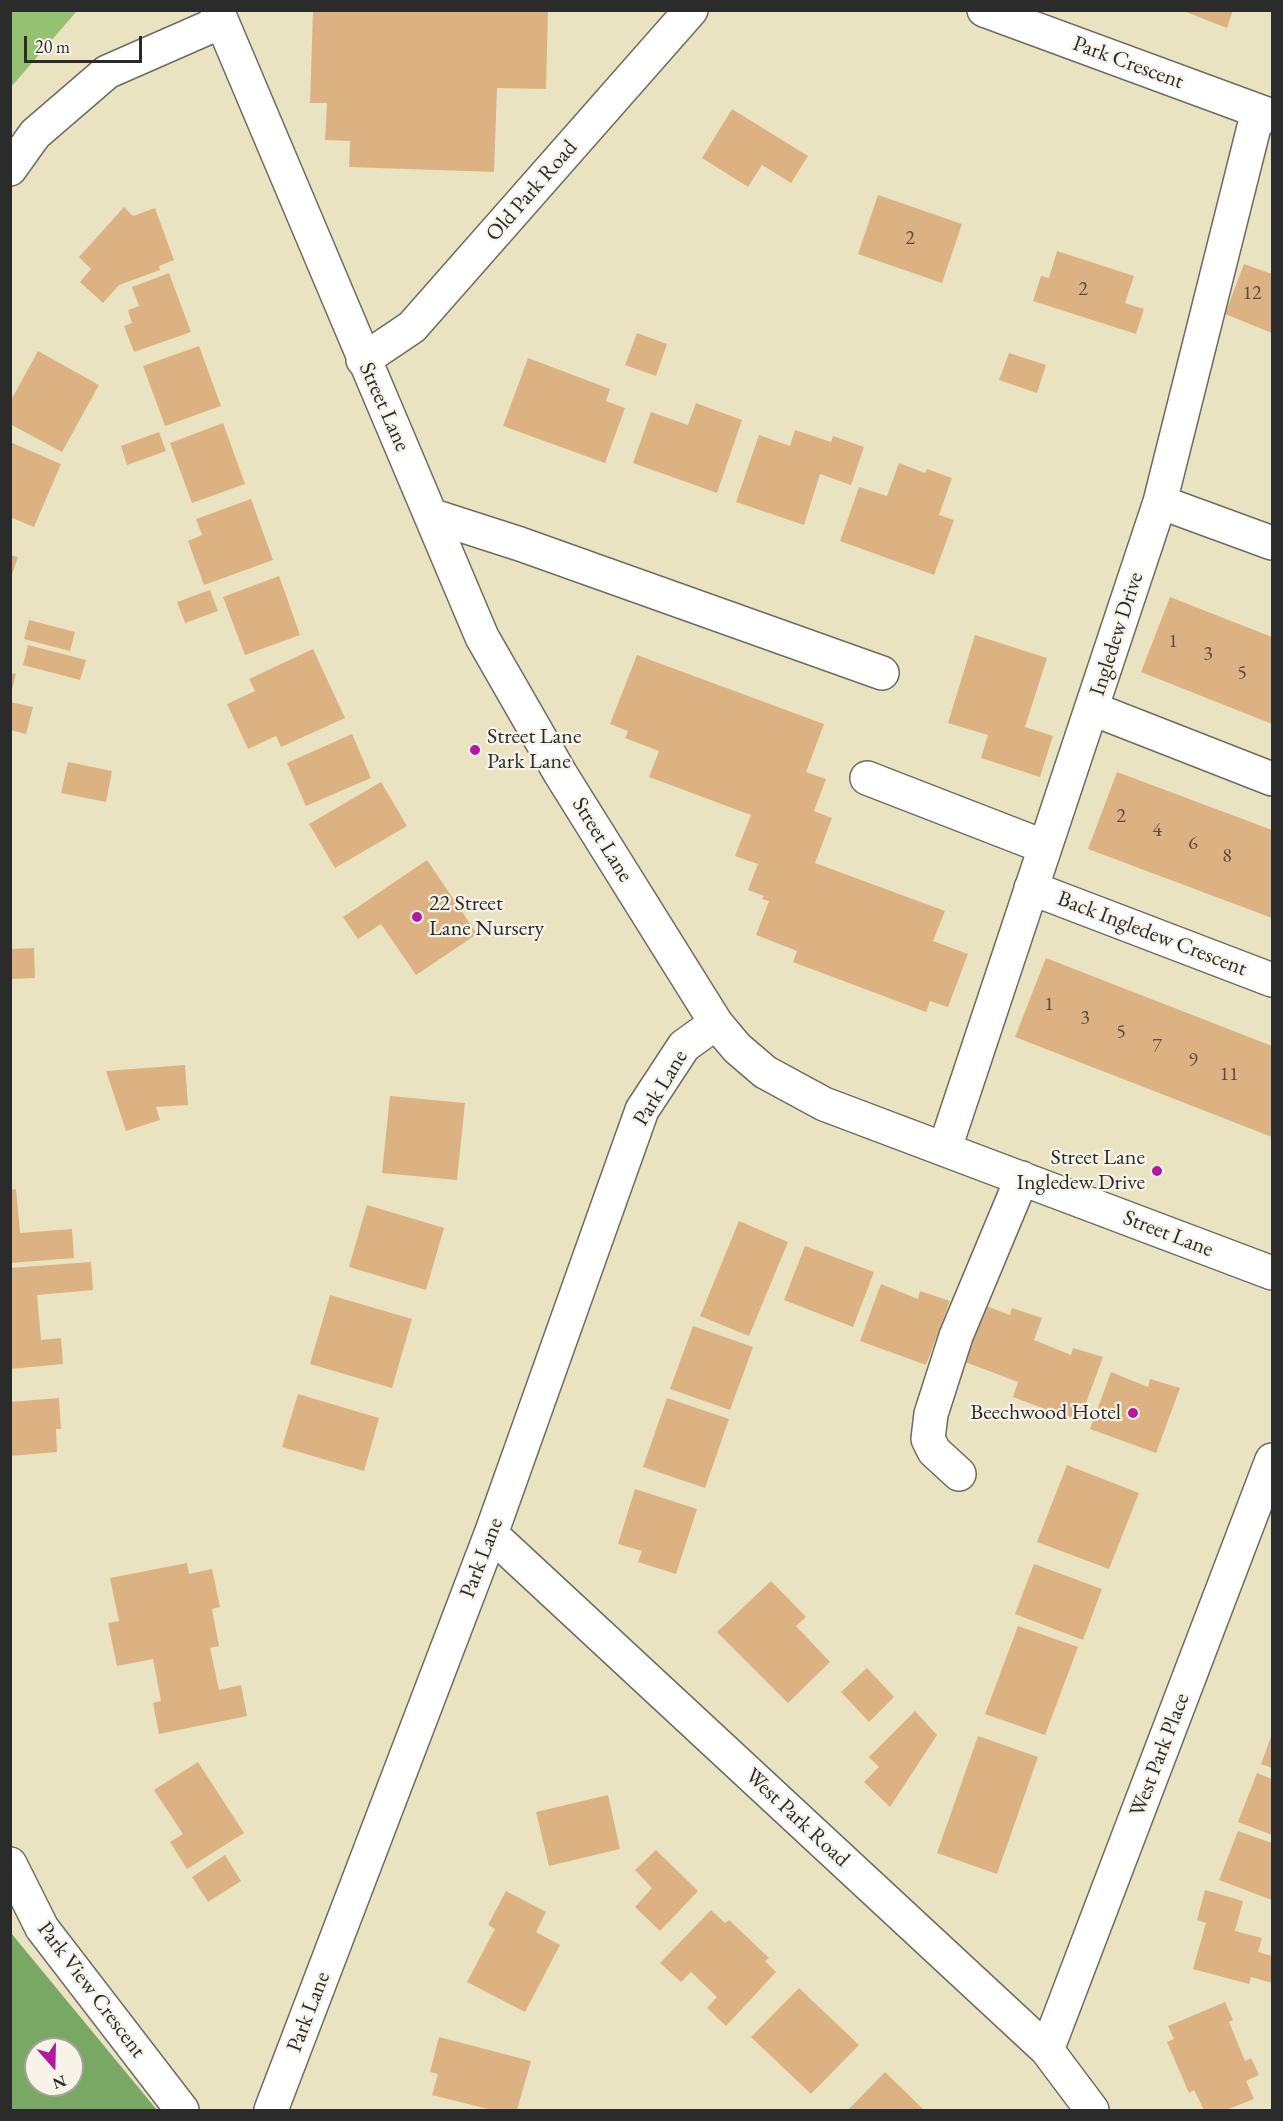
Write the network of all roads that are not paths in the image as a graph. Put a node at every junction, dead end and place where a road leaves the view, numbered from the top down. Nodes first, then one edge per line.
1 (691, 10) edge
2 (984, 10) edge
3 (219, 16) edge
4 (1265, 114) edge
5 (10, 169) edge
6 (363, 360) junction
7 (1160, 502) junction
8 (432, 516) junction
9 (1272, 543) edge
10 (882, 673) dead end
11 (1093, 709) junction
12 (867, 778) dead end
13 (1272, 779) edge
14 (1045, 847) junction
15 (1031, 888) junction
16 (1272, 980) edge
17 (716, 1023) junction
18 (945, 1148) junction
19 (1022, 1178) junction
20 (1272, 1274) edge
21 (1272, 1460) edge
22 (959, 1474) dead end
23 (491, 1534) junction
24 (10, 1864) edge
25 (1047, 2050) junction
26 (182, 2110) edge
27 (271, 2110) edge
28 (1092, 2110) edge

1 - 6 street, Old Park Road
2 - 4 street, Park Crescent
3 - 5 street
3 - 6 street, Street Lane
4 - 7 street, Ingledew Drive
6 - 8 street, Street Lane
7 - 9 street
7 - 11 street, Ingledew Drive
8 - 10 street
8 - 17 street, Street Lane
11 - 13 street
11 - 14 street, Ingledew Drive
12 - 14 street
14 - 15 street, Ingledew Drive
15 - 16 street, Back Ingledew Crescent
15 - 18 street, Ingledew Drive
17 - 18 street, Street Lane
17 - 23 street, Park Lane
18 - 19 street, Street Lane
19 - 20 street, Street Lane
19 - 22 street
21 - 25 street, West Park Place
23 - 25 street, West Park Road
23 - 27 street, Park Lane
24 - 26 street, Park View Crescent
25 - 28 street, West Park Road

